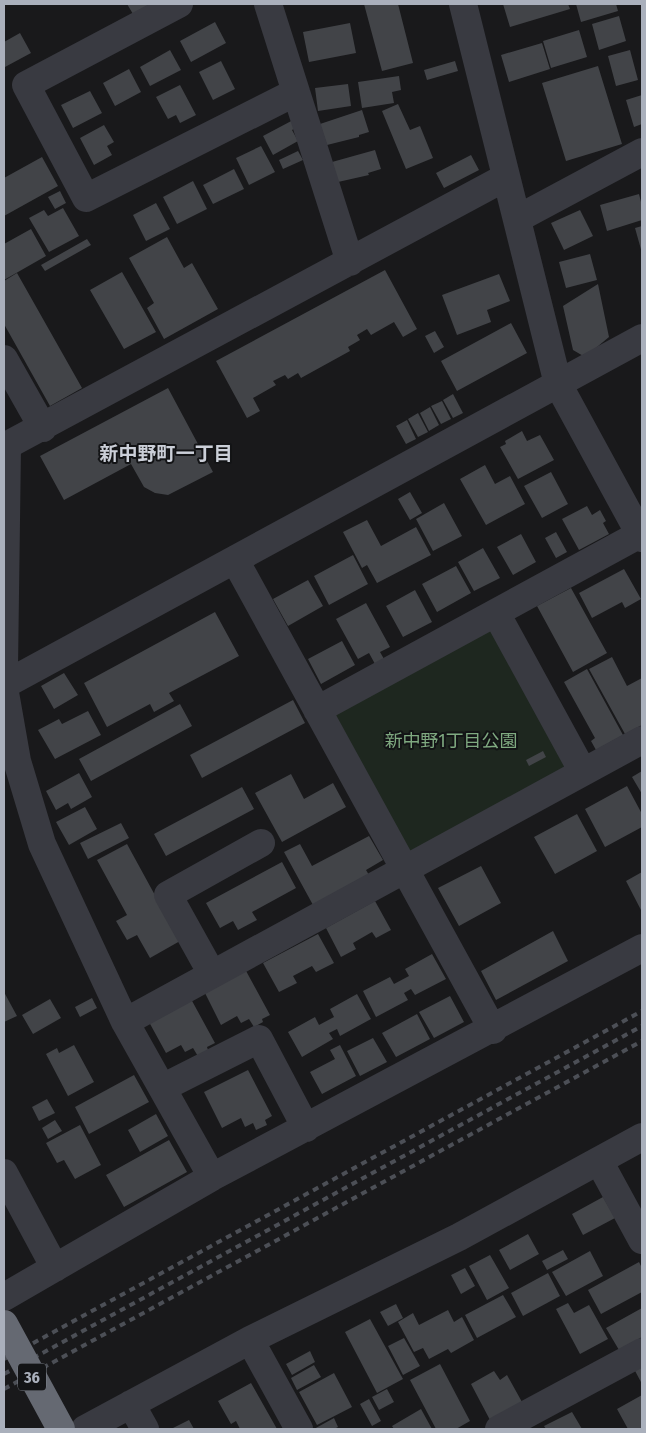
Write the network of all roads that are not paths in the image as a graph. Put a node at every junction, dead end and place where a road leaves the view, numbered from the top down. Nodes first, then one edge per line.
1 (179, 4) edge
2 (268, 4) edge
3 (463, 4) edge
4 (296, 92) junction
5 (642, 152) edge
6 (506, 177) junction
7 (517, 219) junction
8 (350, 262) junction
9 (642, 338) edge
10 (4, 359) edge
11 (558, 384) junction
12 (43, 428) junction
13 (6, 447) edge
14 (642, 535) edge
15 (235, 560) junction
16 (496, 613) junction
17 (4, 667) edge
18 (4, 686) edge
19 (317, 710) junction
20 (642, 740) edge
21 (583, 772) junction
22 (261, 843) dead end
23 (405, 870) junction
24 (642, 948) edge
25 (212, 974) junction
26 (125, 1022) junction
27 (493, 1030) junction
28 (162, 1088) junction
29 (306, 1128) junction
30 (642, 1138) edge
31 (599, 1161) junction
32 (4, 1172) edge
33 (212, 1177) junction
34 (642, 1240) edge
35 (55, 1268) junction
36 (4, 1297) edge
37 (4, 1324) edge
38 (250, 1340) junction
39 (642, 1352) edge
40 (131, 1404) junction
41 (61, 1429) edge
42 (85, 1429) edge
43 (145, 1429) edge
44 (299, 1429) edge
45 (499, 1429) edge

1 - 4 street
2 - 4 street
3 - 6 street
4 - 8 street
5 - 7 street
6 - 7 street
6 - 8 street
7 - 11 street
8 - 12 street
9 - 11 street
10 - 12 street
11 - 14 street
11 - 15 street
12 - 13 street
13 - 17 street
14 - 16 street
15 - 18 street
15 - 19 street
16 - 19 street
16 - 21 street
18 - 26 street
19 - 23 street
20 - 21 street
21 - 23 street
22 - 25 street
23 - 25 street
23 - 27 street
24 - 27 street
25 - 26 street
26 - 28 street
27 - 29 street
28 - 29 street
28 - 33 street
29 - 33 street
30 - 31 street
31 - 34 street
31 - 38 street
32 - 35 street
33 - 35 street
35 - 36 street
37 - 41 highway, 36, bridge
38 - 40 street
38 - 44 street
39 - 45 street
40 - 42 street
40 - 43 street

